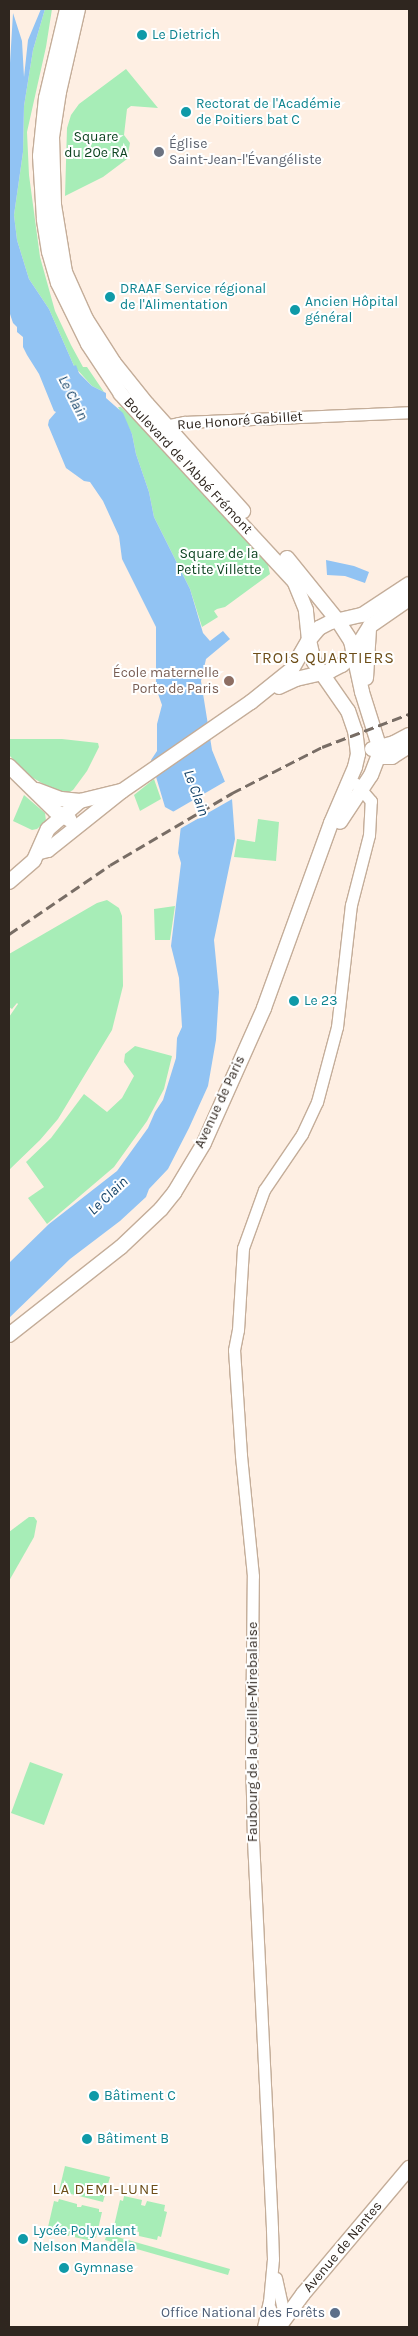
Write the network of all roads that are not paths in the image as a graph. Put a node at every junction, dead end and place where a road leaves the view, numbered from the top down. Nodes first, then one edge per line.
1 (67, 9) edge
2 (78, 9) edge
3 (126, 390) junction
4 (409, 412) edge
5 (160, 430) junction
6 (409, 584) edge
7 (409, 599) edge
8 (338, 620) junction
9 (370, 626) junction
10 (308, 640) junction
11 (354, 651) junction
12 (321, 673) junction
13 (252, 702) junction
14 (365, 702) junction
15 (376, 732) junction
16 (407, 740) edge
17 (371, 752) junction
18 (9, 766) edge
19 (353, 773) junction
20 (26, 785) junction
21 (362, 789) junction
22 (122, 791) junction
23 (80, 801) junction
24 (62, 816) junction
25 (81, 823) junction
26 (329, 833) junction
27 (40, 852) junction
28 (9, 882) edge
29 (9, 1335) edge
30 (409, 2168) edge
31 (273, 2258) junction
32 (269, 2302) junction
33 (283, 2324) edge
34 (263, 2327) edge
35 (272, 2327) edge

1 - 3 main road
2 - 3 main road
3 - 5 main road, Boulevard de l'Abbé Frémont
4 - 5 street, Rue Honoré Gabillet
5 - 8 main road, Boulevard de l'Abbé Frémont
5 - 10 main road, Boulevard de l'Abbé Frémont
6 - 8 main road
7 - 9 main road
8 - 10 main road
8 - 11 main road
9 - 11 main road
9 - 14 main road
10 - 12 main road
10 - 13 main road
11 - 12 main road
11 - 14 main road, Avenue de Paris
12 - 13 main road
12 - 17 main road
13 - 22 main road
14 - 15 main road, Avenue de Paris
15 - 16 main road
15 - 17 main road, Avenue de Paris
16 - 17 main road
17 - 19 main road, Avenue de Paris
17 - 21 main road, Avenue de Paris
18 - 20 main road
19 - 21 street
19 - 26 main road, Avenue de Paris
20 - 23 main road
20 - 24 main road
21 - 26 main road, Avenue de Paris
21 - 31 street, Faubourg de la Cueille-Mirebalaise
22 - 23 main road
22 - 25 main road
23 - 24 main road
24 - 25 main road
24 - 27 main road
25 - 27 main road
26 - 29 main road, Avenue de Paris
27 - 28 main road
30 - 33 main road, Avenue de Nantes
31 - 32 street
31 - 33 street
32 - 34 street
32 - 35 street

